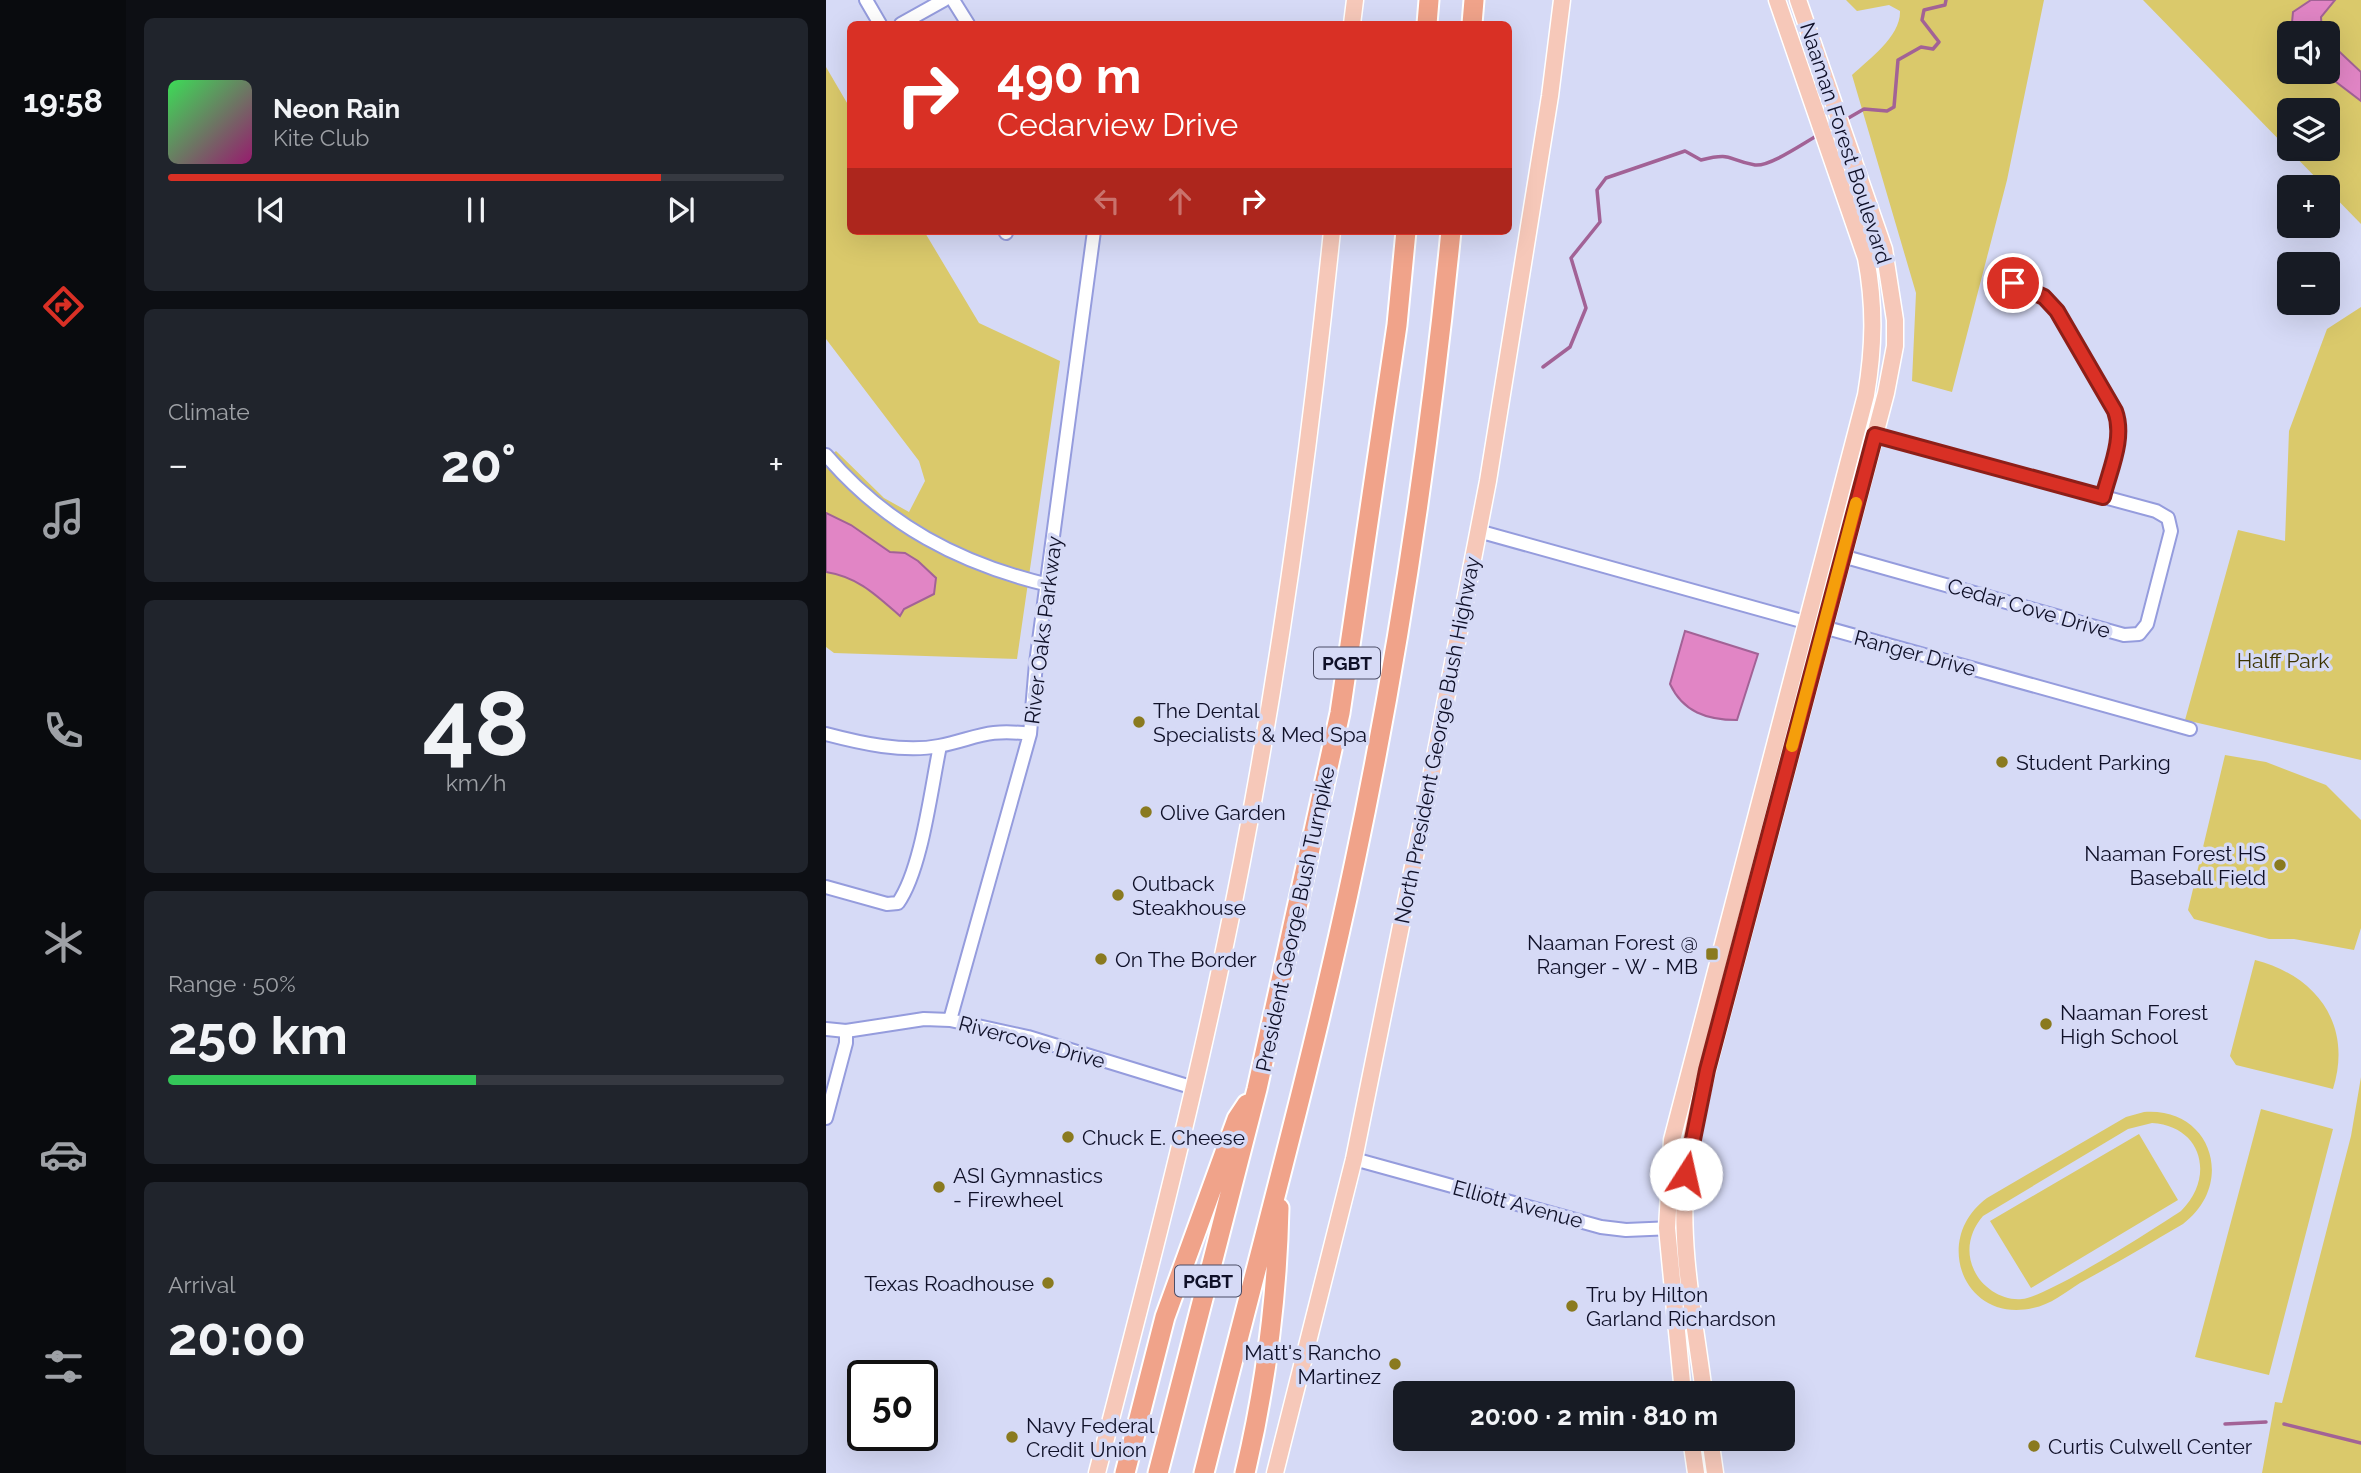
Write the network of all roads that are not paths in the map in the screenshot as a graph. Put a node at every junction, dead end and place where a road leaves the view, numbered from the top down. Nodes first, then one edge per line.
1 (866, 0) edge
2 (944, 0) edge
3 (953, 0) edge
4 (1355, 0) edge
5 (1429, 0) edge
6 (1474, 0) edge
7 (1550, 0) edge
8 (1562, 0) edge
9 (1572, 0) edge
10 (1777, 0) edge
11 (1798, 0) edge
12 (878, 21) edge
13 (906, 21) edge
14 (966, 21) edge
15 (1352, 21) edge
16 (1427, 21) edge
17 (1472, 21) edge
18 (1550, 96) junction
19 (1093, 235) edge
20 (1332, 235) edge
21 (1406, 235) edge
22 (1451, 235) edge
23 (1885, 252) junction
24 (1866, 258) junction
25 (2013, 283) dead end
26 (1856, 430) junction
27 (1875, 435) junction
28 (826, 455) edge
29 (2103, 497) junction
30 (1478, 531) junction
31 (1842, 556) junction
32 (1048, 585) junction
33 (1804, 624) junction
34 (1822, 628) junction
35 (2190, 729) dead end
36 (826, 734) edge
37 (1030, 734) junction
38 (940, 746) junction
39 (826, 887) edge
40 (950, 1020) junction
41 (826, 1029) edge
42 (846, 1031) junction
43 (1691, 1060) junction
44 (1708, 1067) junction
45 (1194, 1088) junction
46 (1257, 1089) junction
47 (826, 1118) edge
48 (1354, 1159) junction
49 (1280, 1171) junction
50 (1684, 1227) junction
51 (1667, 1228) junction
52 (1681, 1381) edge
53 (1703, 1381) edge
54 (1693, 1451) edge
55 (1712, 1451) edge
56 (1097, 1473) edge
57 (1125, 1473) edge
58 (1158, 1473) edge
59 (1204, 1473) edge
60 (1245, 1473) edge
61 (1275, 1473) edge
62 (1696, 1473) edge
63 (1715, 1473) edge

1 - 12 street
2 - 13 street
3 - 14 street
4 - 15 main road
5 - 16 highway
6 - 17 highway
7 - 18 main road
8 - 18 main road, North President George Bush Highway
9 - 18 main road
10 - 24 main road, Naaman Forest Boulevard
11 - 23 main road, Naaman Forest Boulevard
18 - 30 main road, North President George Bush Highway
19 - 32 street, River Oaks Parkway
20 - 45 main road
21 - 46 highway, President George Bush Turnpike / PGBT
22 - 49 highway, President George Bush Turnpike / PGBT
23 - 24 main road
23 - 27 main road, Naaman Forest Boulevard
24 - 26 main road, Naaman Forest Boulevard
25 - 29 street
26 - 27 street
26 - 33 main road, Naaman Forest Boulevard
27 - 29 street
27 - 31 main road, Naaman Forest Boulevard
28 - 32 street
29 - 31 street, Cedar Cove Drive
30 - 33 street, Ranger Drive
30 - 48 main road, North President George Bush Highway
31 - 34 main road, Naaman Forest Boulevard
32 - 37 street, River Oaks Parkway
33 - 34 street, Ranger Drive
33 - 43 main road, Naaman Forest Boulevard
34 - 35 street, Ranger Drive
34 - 44 main road, Naaman Forest Boulevard
36 - 38 street
37 - 38 street
37 - 40 street, River Oaks Parkway
38 - 39 street
40 - 42 street, Rivercove Drive
40 - 45 street, Rivercove Drive
41 - 42 street, Rivercove Drive
42 - 47 street
43 - 44 main road
43 - 51 main road, Naaman Forest Boulevard
44 - 50 main road, Naaman Forest Boulevard
45 - 56 main road
46 - 57 highway
46 - 58 highway, President George Bush Turnpike / PGBT
48 - 51 street, Elliott Avenue
48 - 61 main road, North President George Bush Highway
49 - 59 highway, President George Bush Turnpike / PGBT
49 - 60 highway
50 - 51 street, Elliott Avenue
50 - 53 main road, Naaman Forest Boulevard
51 - 52 main road, Naaman Forest Boulevard
54 - 62 main road
55 - 63 main road

